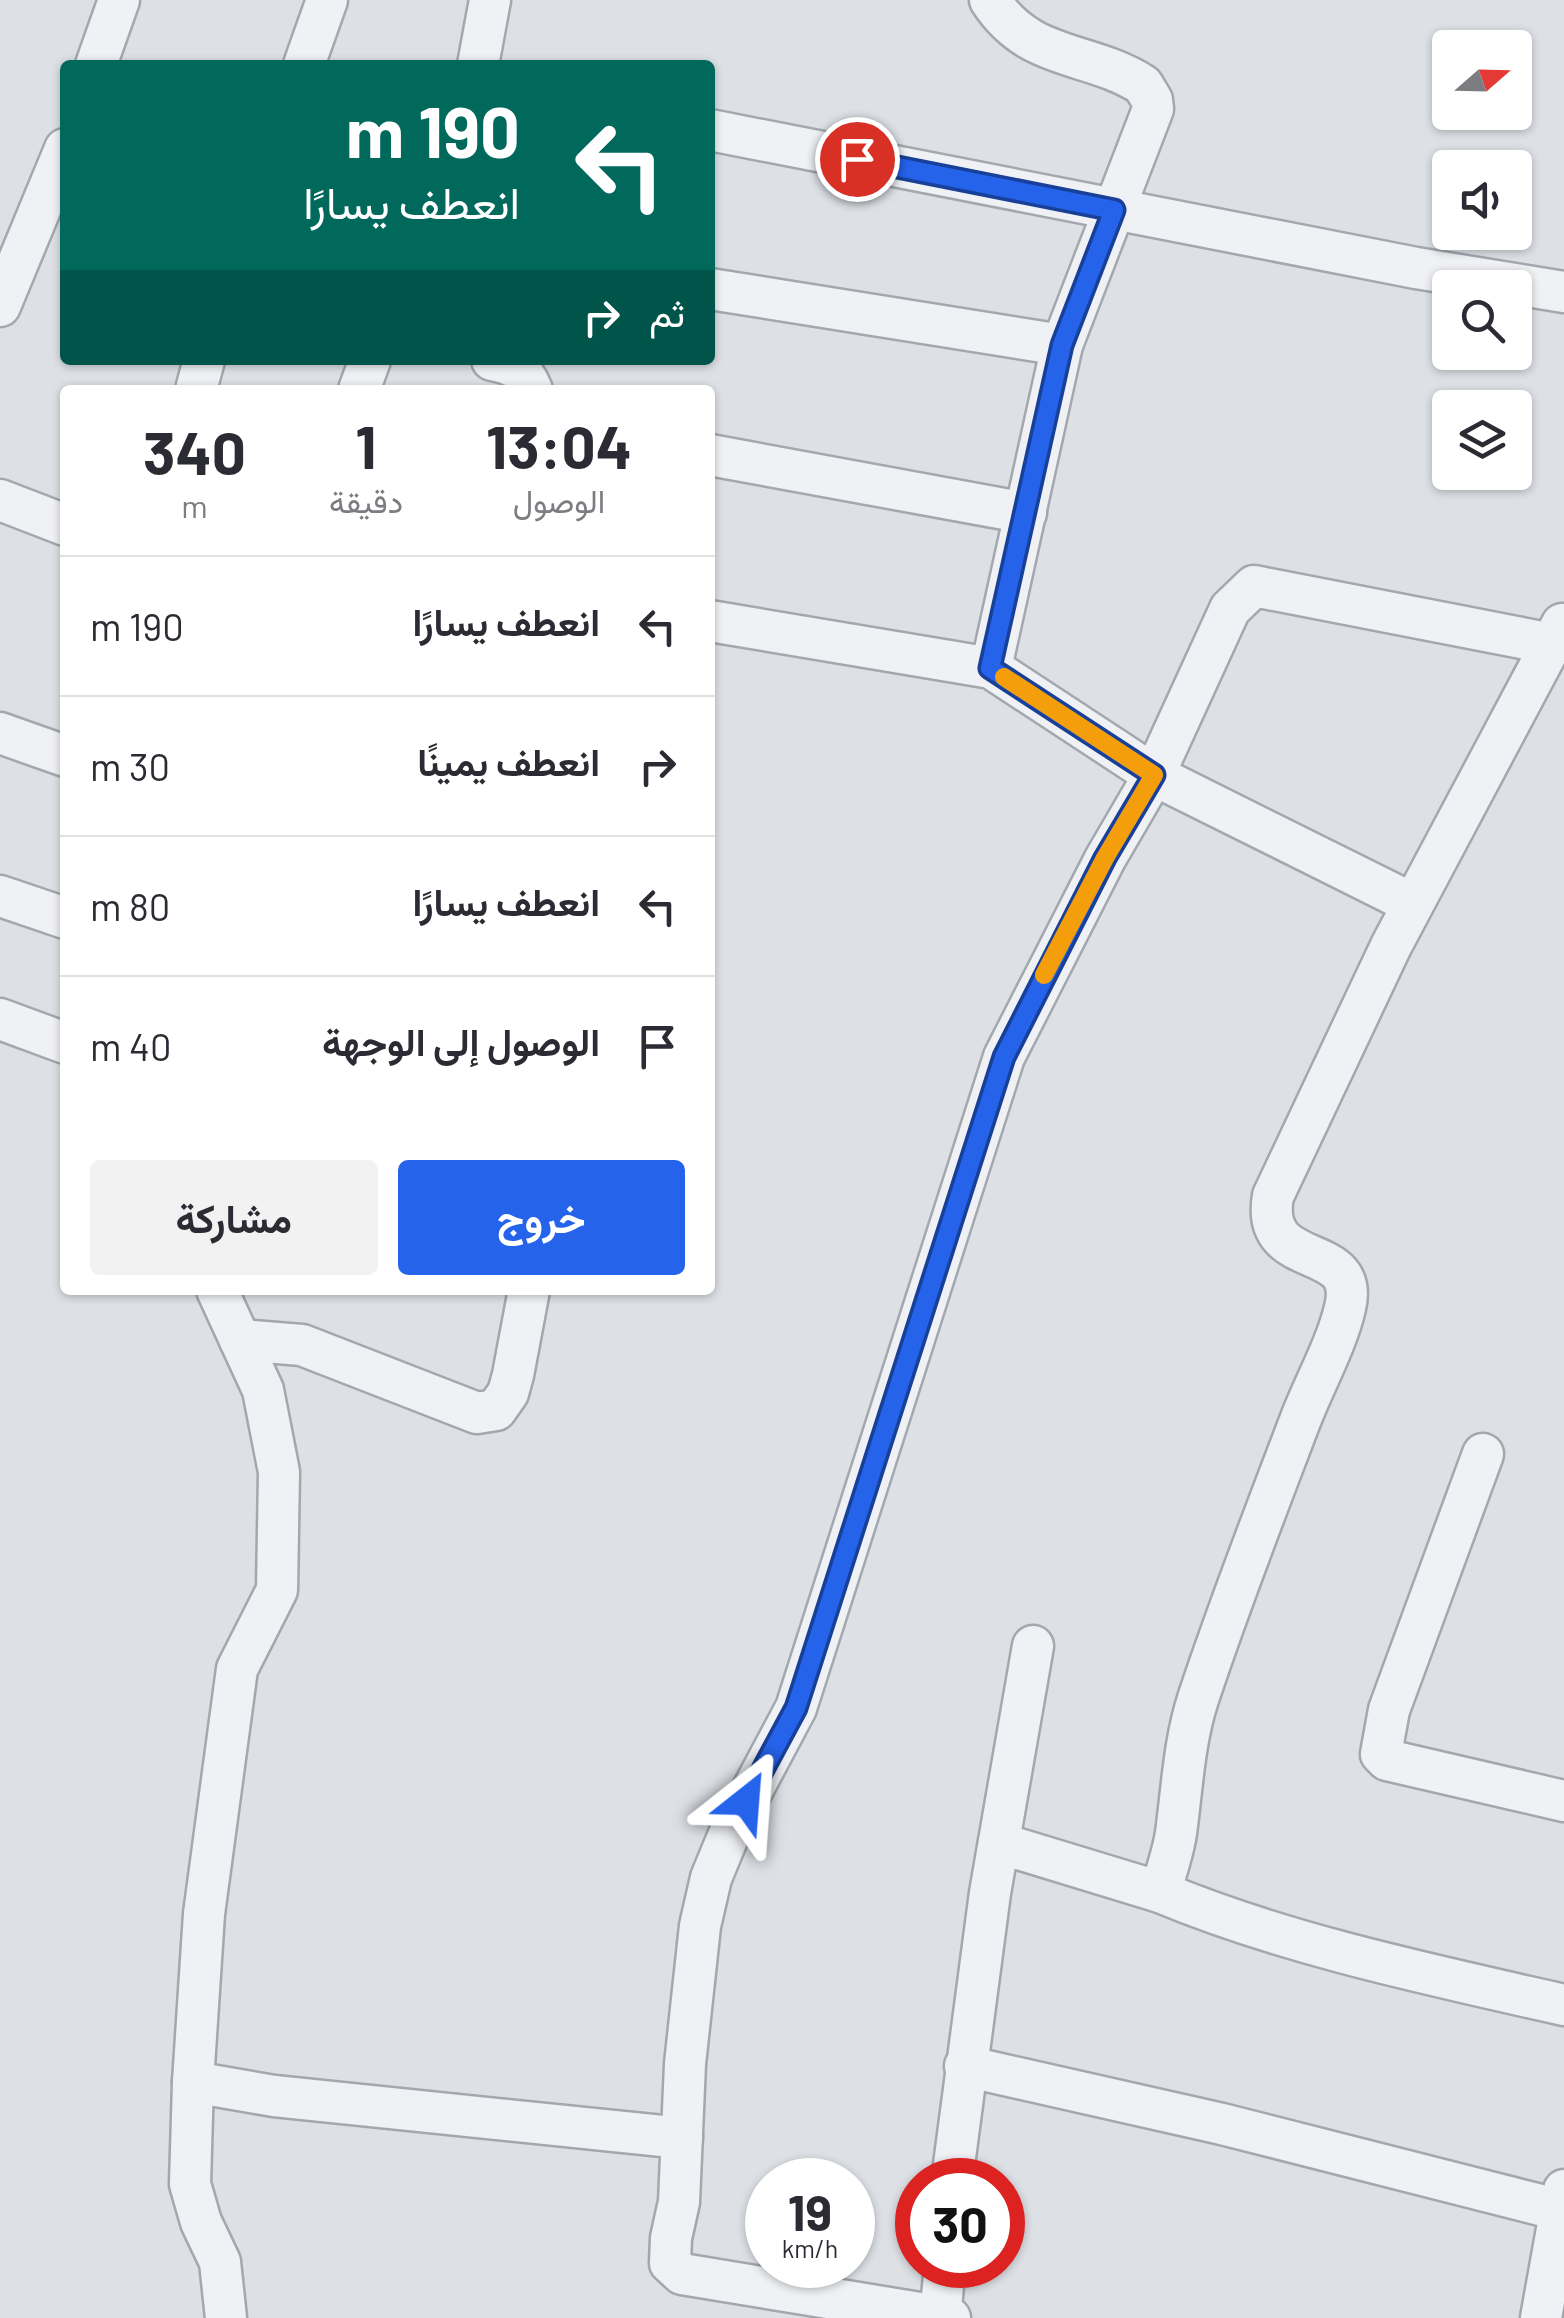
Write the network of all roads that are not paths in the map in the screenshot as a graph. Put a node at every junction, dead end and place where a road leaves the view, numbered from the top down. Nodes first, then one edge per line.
1 (119, 0) edge
2 (327, 0) edge
3 (490, 0) edge
4 (990, 0) edge
5 (98, 60) edge
6 (306, 60) edge
7 (479, 60) edge
8 (715, 131) edge
9 (60, 161) edge
10 (1114, 210) junction
11 (715, 290) edge
12 (1564, 292) edge
13 (0, 306) edge
14 (1062, 345) junction
15 (515, 365) edge
16 (530, 385) edge
17 (715, 456) edge
18 (0, 500) edge
19 (1026, 512) junction
20 (60, 523) edge
21 (715, 622) edge
22 (1558, 632) edge
23 (990, 668) junction
24 (0, 734) edge
25 (60, 754) edge
26 (1154, 775) junction
27 (0, 896) edge
28 (1413, 904) junction
29 (60, 916) edge
30 (0, 1019) edge
31 (60, 1041) edge
32 (219, 1295) edge
33 (528, 1295) edge
34 (240, 1340) junction
35 (1483, 1454) dead end
36 (1033, 1646) dead end
37 (1564, 1801) edge
38 (999, 1842) junction
39 (1160, 1892) junction
40 (1564, 2005) edge
41 (965, 2066) junction
42 (193, 2082) junction
43 (682, 2138) junction
44 (955, 2158) edge
45 (1562, 2204) edge
46 (945, 2288) edge
47 (944, 2317) edge
48 (226, 2318) edge
49 (1541, 2318) edge

1 - 5 street
2 - 6 street
3 - 7 street
4 - 10 street
8 - 10 street
9 - 13 street
10 - 12 street
10 - 14 street
11 - 14 street
14 - 19 street
15 - 16 street
17 - 19 street
18 - 20 street
19 - 23 street
21 - 23 street
22 - 26 street
22 - 28 street
23 - 26 street
24 - 25 street
26 - 28 street
26 - 43 street
27 - 29 street
28 - 39 street
30 - 31 street
32 - 34 street
33 - 34 street
34 - 42 street
35 - 37 street
36 - 38 street
38 - 39 street
38 - 41 street
39 - 40 street
41 - 44 street
41 - 45 street
42 - 43 street
42 - 48 street
43 - 47 street
45 - 49 street
46 - 47 street

